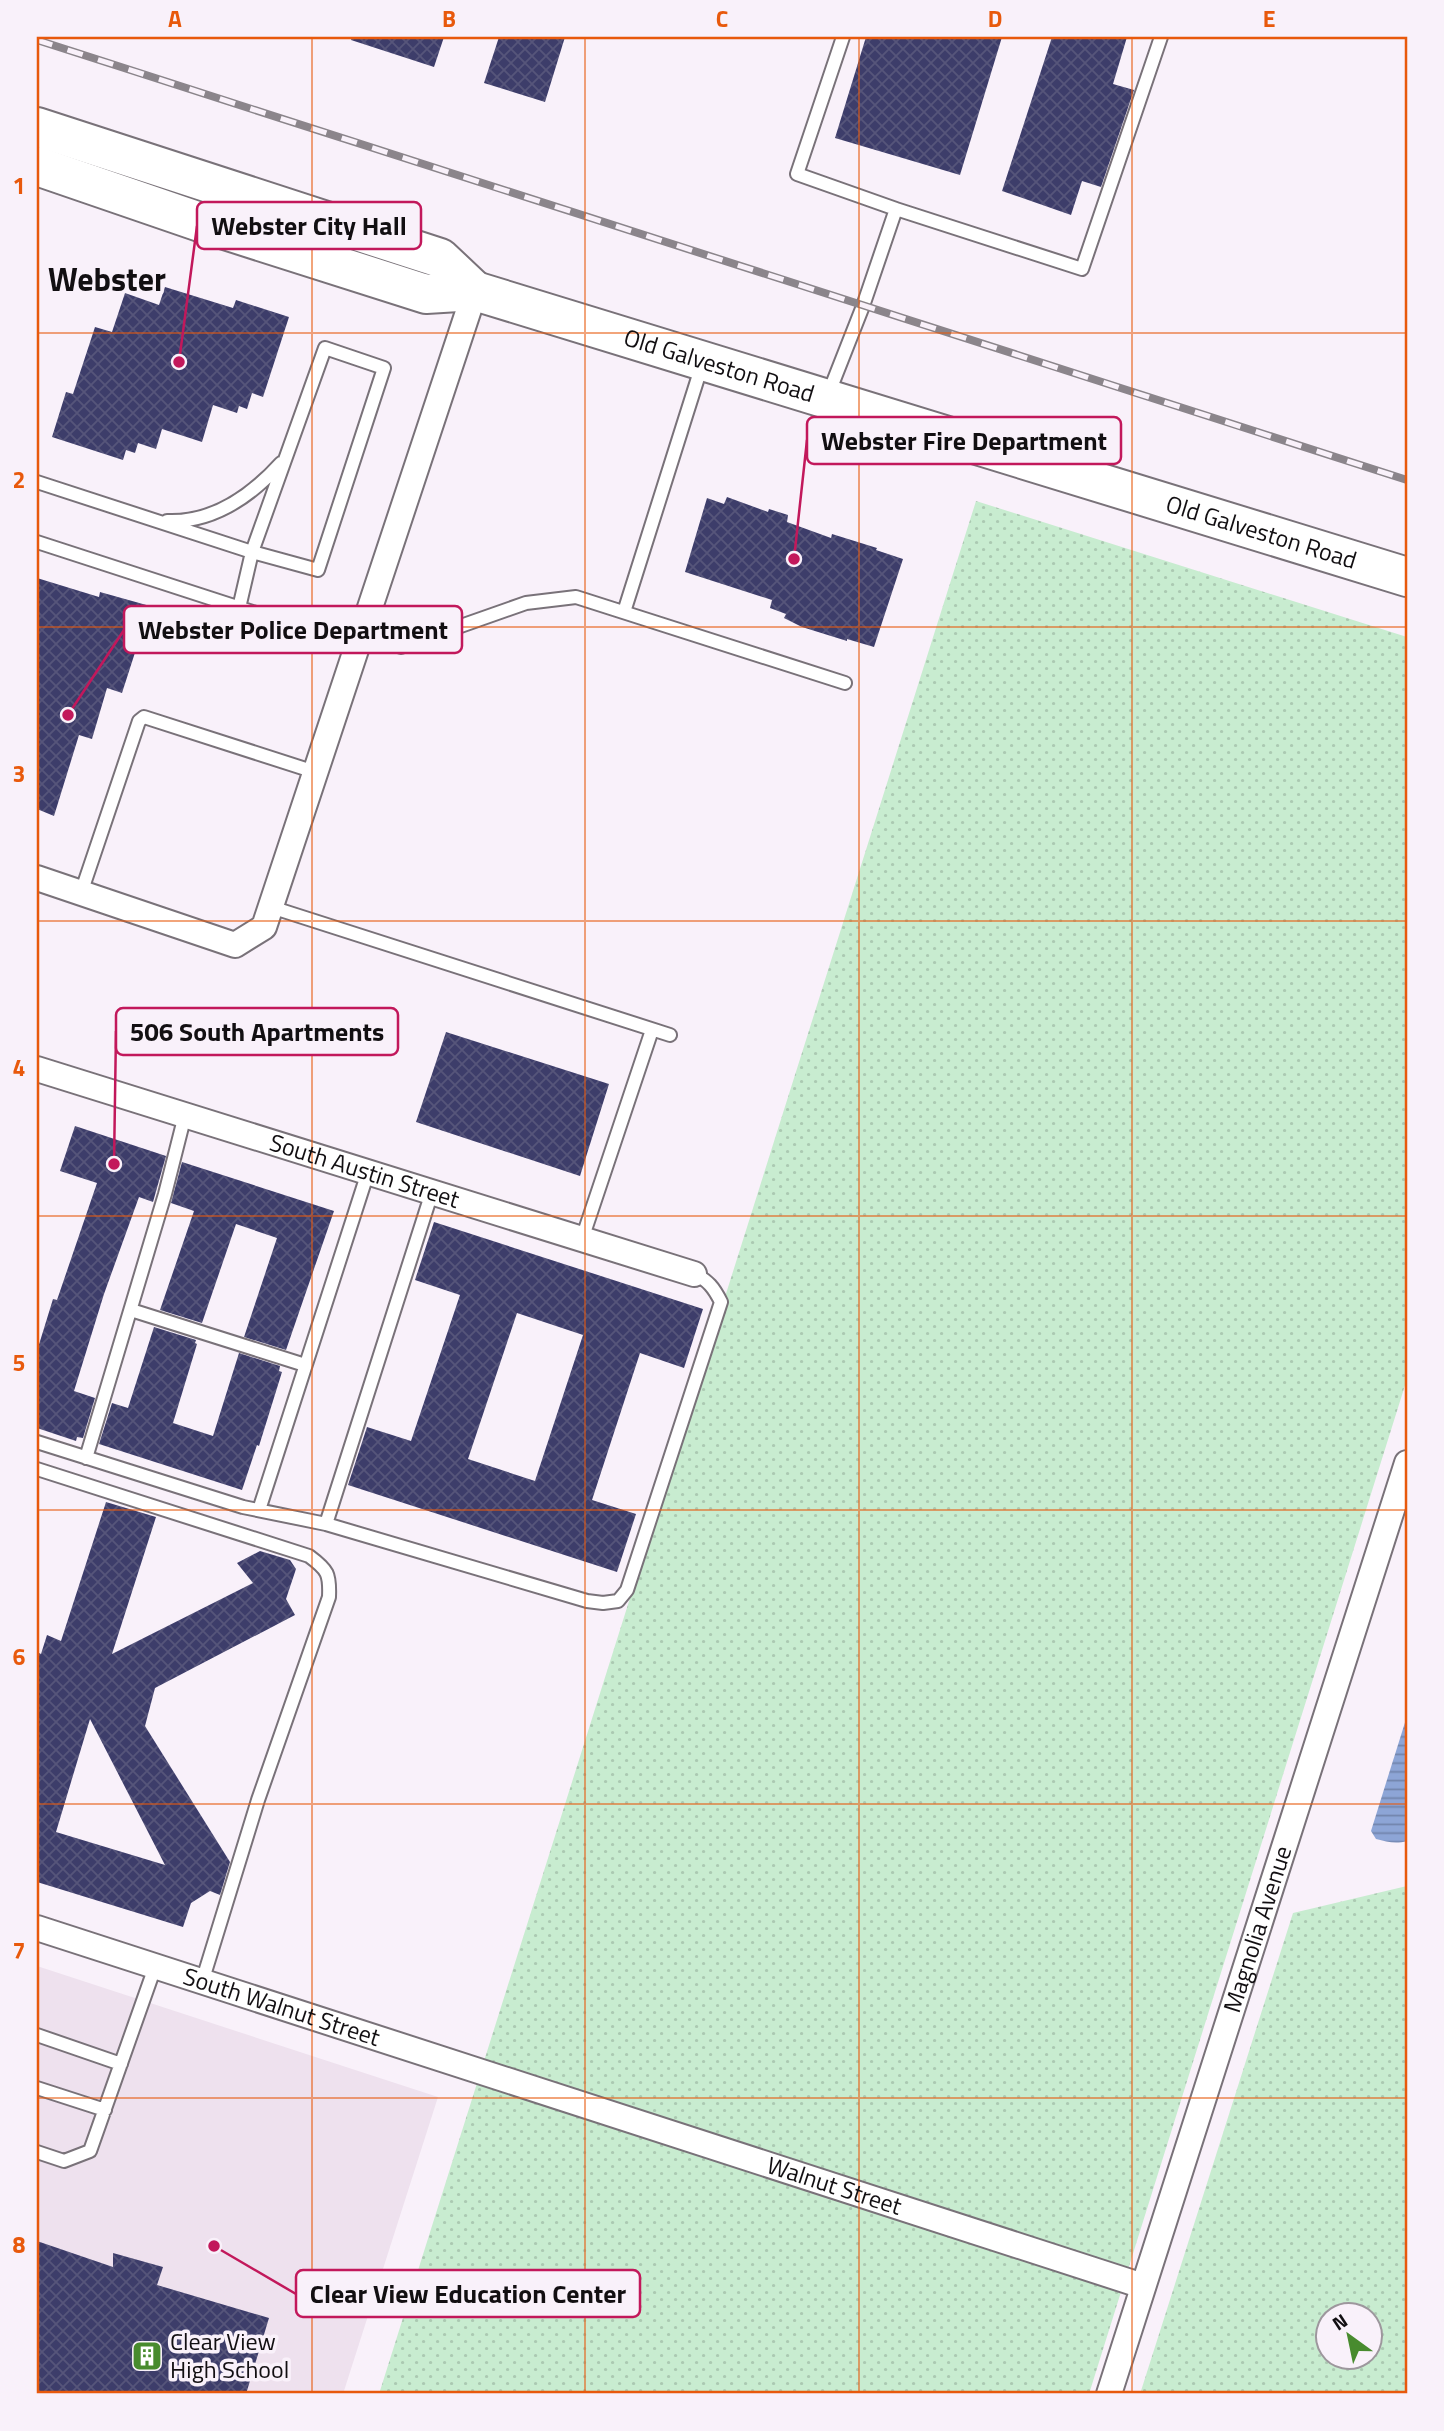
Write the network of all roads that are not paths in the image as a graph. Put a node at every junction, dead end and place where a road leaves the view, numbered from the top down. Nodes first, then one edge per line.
1 (843, 37) edge
2 (1161, 37) edge
3 (37, 128) edge
4 (39, 166) edge
5 (176, 172) junction
6 (896, 209) junction
7 (474, 290) junction
8 (703, 361) junction
9 (827, 399) junction
10 (287, 453) junction
11 (37, 482) edge
12 (156, 521) junction
13 (37, 542) edge
14 (252, 552) junction
15 (1407, 577) edge
16 (239, 608) junction
17 (624, 612) junction
18 (359, 640) junction
19 (845, 683) dead end
20 (315, 772) junction
21 (37, 878) edge
22 (81, 893) junction
23 (271, 907) junction
24 (652, 1030) junction
25 (670, 1035) dead end
26 (37, 1069) edge
27 (185, 1115) junction
28 (368, 1172) junction
29 (432, 1192) junction
30 (582, 1239) junction
31 (694, 1274) joint
32 (131, 1310) junction
33 (305, 1365) junction
34 (37, 1442) edge
35 (86, 1458) junction
36 (1407, 1466) edge
37 (37, 1470) edge
38 (259, 1510) junction
39 (326, 1524) junction
40 (37, 1928) edge
41 (155, 1967) junction
42 (202, 1982) junction
43 (37, 2035) edge
44 (121, 2064) junction
45 (525, 2087) joint
46 (37, 2088) edge
47 (104, 2110) junction
48 (37, 2152) edge
49 (1143, 2286) junction
50 (1109, 2394) edge

1 - 6 lane
2 - 6 lane
3 - 5 main road, Old Galveston Road
4 - 5 main road
4 - 7 main road, Old Galveston Road
5 - 7 main road, Old Galveston Road
6 - 9 lane
7 - 8 main road, Old Galveston Road
7 - 18 street
8 - 9 main road, Old Galveston Road
8 - 17 lane
9 - 15 main road, Old Galveston Road
10 - 12 lane
10 - 14 lane
10 - 14 lane
11 - 12 lane
12 - 14 lane
13 - 16 lane
14 - 16 lane
16 - 18 lane
17 - 18 lane
17 - 19 lane
18 - 20 street
20 - 22 lane
20 - 23 street
21 - 22 street
22 - 23 street
23 - 24 lane
24 - 25 lane
24 - 30 lane
26 - 27 street, South Austin Street
27 - 28 street, South Austin Street
27 - 32 lane
28 - 29 street, South Austin Street
28 - 33 lane
29 - 30 street, South Austin Street
29 - 39 lane
30 - 31 street, South Austin Street
31 - 39 lane
32 - 33 lane
32 - 35 lane
33 - 38 lane
34 - 35 lane
35 - 38 lane
36 - 49 street, Magnolia Avenue
37 - 42 lane
38 - 39 lane
40 - 41 street, South Walnut Street
41 - 42 street, South Walnut Street
41 - 44 lane
42 - 45 street, South Walnut Street
43 - 44 lane
44 - 47 lane
45 - 49 street, Walnut Street
46 - 47 lane
47 - 48 lane
49 - 50 street, Magnolia Avenue

